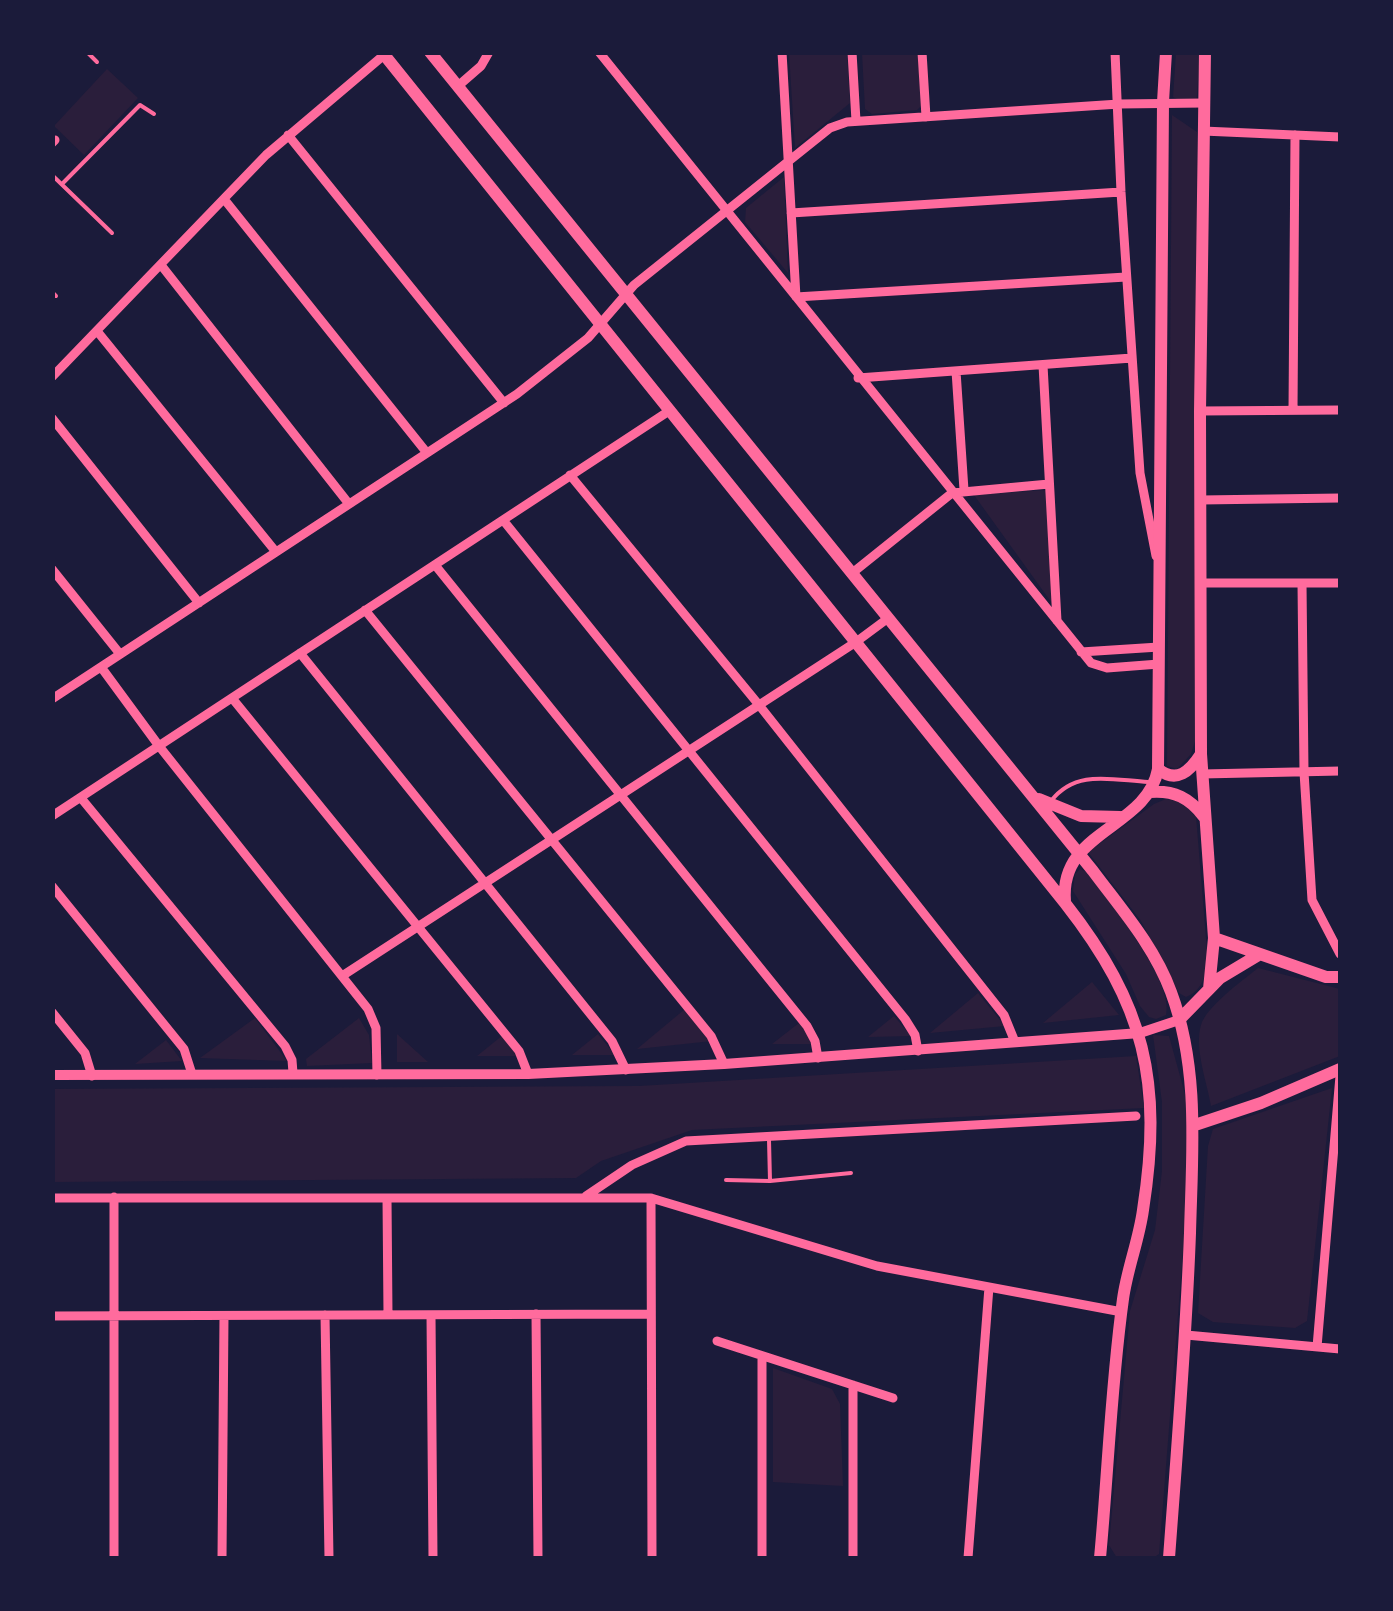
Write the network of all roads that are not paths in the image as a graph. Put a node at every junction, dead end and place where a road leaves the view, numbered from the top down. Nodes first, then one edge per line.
1 (87, 52) edge
2 (430, 52) edge
3 (489, 52) edge
4 (599, 52) edge
5 (782, 52) edge
6 (852, 52) edge
7 (922, 52) edge
8 (1116, 52) edge
9 (1166, 52) edge
10 (1205, 52) edge
11 (383, 54) edge
12 (97, 62) dead end
13 (458, 86) junction
14 (1163, 102) junction
15 (1204, 103) junction
16 (1119, 104) junction
17 (154, 114) dead end
18 (926, 116) junction
19 (856, 121) junction
20 (1203, 131) junction
21 (288, 135) junction
22 (1295, 135) junction
23 (1340, 137) edge
24 (788, 160) junction
25 (52, 175) edge
26 (62, 184) junction
27 (1121, 192) junction
28 (224, 199) junction
29 (726, 212) junction
30 (791, 213) junction
31 (112, 233) dead end
32 (161, 264) junction
33 (1126, 277) junction
34 (626, 294) junction
35 (796, 297) junction
36 (600, 324) junction
37 (97, 331) junction
38 (1132, 358) junction
39 (1042, 365) junction
40 (956, 371) junction
41 (52, 377) edge
42 (858, 378) junction
43 (504, 403) junction
44 (1293, 410) junction
45 (1340, 410) edge
46 (669, 411) junction
47 (1200, 411) junction
48 (52, 418) edge
49 (427, 453) junction
50 (570, 475) junction
51 (1049, 484) junction
52 (964, 490) junction
53 (952, 493) junction
54 (1340, 498) edge
55 (1202, 500) junction
56 (349, 504) junction
57 (503, 520) junction
58 (276, 552) junction
59 (435, 565) junction
60 (1159, 568) junction
61 (52, 570) edge
62 (851, 574) junction
63 (1302, 583) junction
64 (1340, 583) edge
65 (1202, 584) junction
66 (199, 603) junction
67 (365, 610) junction
68 (887, 619) junction
69 (1058, 624) junction
70 (856, 642) junction
71 (1159, 647) junction
72 (1082, 652) junction
73 (300, 653) junction
74 (120, 654) junction
75 (1159, 664) junction
76 (101, 667) junction
77 (232, 698) junction
78 (52, 699) edge
79 (759, 706) junction
80 (159, 746) junction
81 (689, 750) junction
82 (1201, 754) junction
83 (1340, 771) edge
84 (1304, 772) junction
85 (1202, 774) junction
86 (1155, 781) junction
87 (620, 794) junction
88 (1031, 794) junction
89 (81, 798) junction
90 (1048, 805) junction
91 (52, 816) edge
92 (1123, 817) junction
93 (1205, 819) junction
94 (552, 840) junction
95 (1078, 854) junction
96 (485, 884) junction
97 (52, 886) edge
98 (1065, 903) junction
99 (417, 926) junction
100 (1214, 938) junction
101 (1260, 954) junction
102 (1340, 954) edge
103 (342, 976) junction
104 (1340, 978) edge
105 (1210, 989) junction
106 (52, 1012) edge
107 (1179, 1020) junction
108 (1140, 1032) junction
109 (1015, 1042) junction
110 (918, 1051) junction
111 (818, 1058) junction
112 (724, 1064) junction
113 (626, 1070) junction
114 (1340, 1072) edge
115 (192, 1074) junction
116 (293, 1074) junction
117 (528, 1074) junction
118 (52, 1075) edge
119 (377, 1075) junction
120 (92, 1076) junction
121 (1136, 1116) dead end
122 (1195, 1125) junction
123 (1338, 1131) edge
124 (769, 1136) junction
125 (851, 1173) dead end
126 (726, 1180) dead end
127 (770, 1181) junction
128 (114, 1197) junction
129 (52, 1198) edge
130 (387, 1198) junction
131 (584, 1198) junction
132 (651, 1198) junction
133 (989, 1287) junction
134 (1122, 1312) junction
135 (536, 1314) junction
136 (651, 1314) junction
137 (325, 1315) junction
138 (388, 1315) junction
139 (431, 1315) junction
140 (52, 1316) edge
141 (114, 1316) junction
142 (224, 1316) junction
143 (1186, 1335) junction
144 (717, 1341) dead end
145 (1318, 1346) junction
146 (1340, 1348) edge
147 (762, 1356) junction
148 (853, 1385) junction
149 (893, 1398) dead end
150 (114, 1558) edge
151 (222, 1558) edge
152 (330, 1558) edge
153 (434, 1558) edge
154 (538, 1558) edge
155 (652, 1558) edge
156 (762, 1558) edge
157 (853, 1558) edge
158 (968, 1558) edge
159 (1100, 1558) edge
160 (1169, 1558) edge

1 - 12 lane
2 - 13 main road
3 - 13 street
4 - 29 street
5 - 24 street
6 - 19 street
7 - 18 street
8 - 16 street
9 - 14 main road
10 - 15 main road
11 - 21 street
11 - 36 main road
13 - 34 main road
14 - 15 street
14 - 16 street
14 - 60 main road
15 - 20 main road
16 - 18 street
16 - 27 street
17 - 26 lane
18 - 19 street
19 - 24 street
20 - 22 street
20 - 47 main road
21 - 28 street
21 - 43 street
22 - 23 street
22 - 44 street
24 - 29 street
24 - 30 street
25 - 26 lane
26 - 31 lane
27 - 30 street
27 - 33 street
28 - 32 street
28 - 49 street
29 - 34 street
29 - 35 street
30 - 35 street
32 - 37 street
32 - 56 street
33 - 35 street
33 - 38 street
34 - 36 street
34 - 62 main road
35 - 42 street
36 - 43 street
36 - 46 main road
37 - 41 street
37 - 58 street
38 - 39 street
38 - 60 street
39 - 40 street
39 - 51 street
40 - 42 street
40 - 52 street
42 - 53 street
43 - 49 street
44 - 45 street
44 - 47 street
46 - 50 street
46 - 70 main road
47 - 55 main road
48 - 66 street
49 - 56 street
50 - 57 street
50 - 79 street
51 - 52 street
51 - 69 street
52 - 53 street
53 - 62 street
53 - 69 street
54 - 55 street
55 - 65 main road
56 - 58 street
57 - 59 street
57 - 81 street
58 - 66 street
59 - 67 street
59 - 87 street
60 - 71 main road
61 - 74 street
62 - 68 main road
63 - 64 street
63 - 65 street
63 - 84 street
65 - 82 main road
66 - 74 street
67 - 73 street
67 - 94 street
68 - 70 street
68 - 88 main road
69 - 72 street
70 - 79 street
70 - 98 main road
71 - 72 street
71 - 75 main road
72 - 75 street
73 - 77 street
73 - 96 street
74 - 76 street
75 - 86 main road
76 - 78 street
76 - 80 street
77 - 80 street
77 - 99 street
79 - 81 street
79 - 109 street
80 - 89 street
80 - 103 street
81 - 87 street
81 - 110 street
82 - 85 main road
82 - 86 main road
83 - 84 street
84 - 85 street
84 - 102 street
85 - 93 main road
86 - 90 lane
86 - 92 main road
86 - 93 main road
87 - 94 street
87 - 111 street
88 - 90 main road
88 - 95 main road
89 - 91 street
89 - 116 street
90 - 92 main road
92 - 95 main road
93 - 100 main road
94 - 96 street
94 - 112 street
95 - 98 main road
95 - 107 main road
96 - 99 street
96 - 113 street
97 - 115 street
98 - 108 main road
99 - 103 street
99 - 117 street
100 - 101 main road
100 - 105 main road
101 - 104 main road
101 - 105 main road
103 - 119 street
105 - 107 main road
106 - 120 street
107 - 108 street
107 - 122 main road
108 - 109 street
108 - 134 main road
109 - 110 street
110 - 111 street
111 - 112 street
112 - 113 street
113 - 117 street
114 - 122 main road
114 - 123 street
115 - 116 street
115 - 120 street
116 - 119 street
117 - 119 street
118 - 120 street
121 - 124 street
122 - 143 main road
123 - 145 street
124 - 127 lane
124 - 131 street
125 - 127 lane
126 - 127 lane
128 - 129 street
128 - 130 street
128 - 141 street
130 - 131 street
130 - 138 street
131 - 132 street
132 - 133 street
132 - 136 street
133 - 134 street
133 - 158 street
134 - 159 main road
135 - 136 street
135 - 139 street
135 - 154 street
136 - 155 street
137 - 138 street
137 - 142 street
137 - 152 street
138 - 139 street
139 - 153 street
140 - 141 street
141 - 142 street
141 - 150 street
142 - 151 street
143 - 145 street
143 - 160 main road
144 - 147 street
145 - 146 street
147 - 148 street
147 - 156 street
148 - 149 street
148 - 157 street

